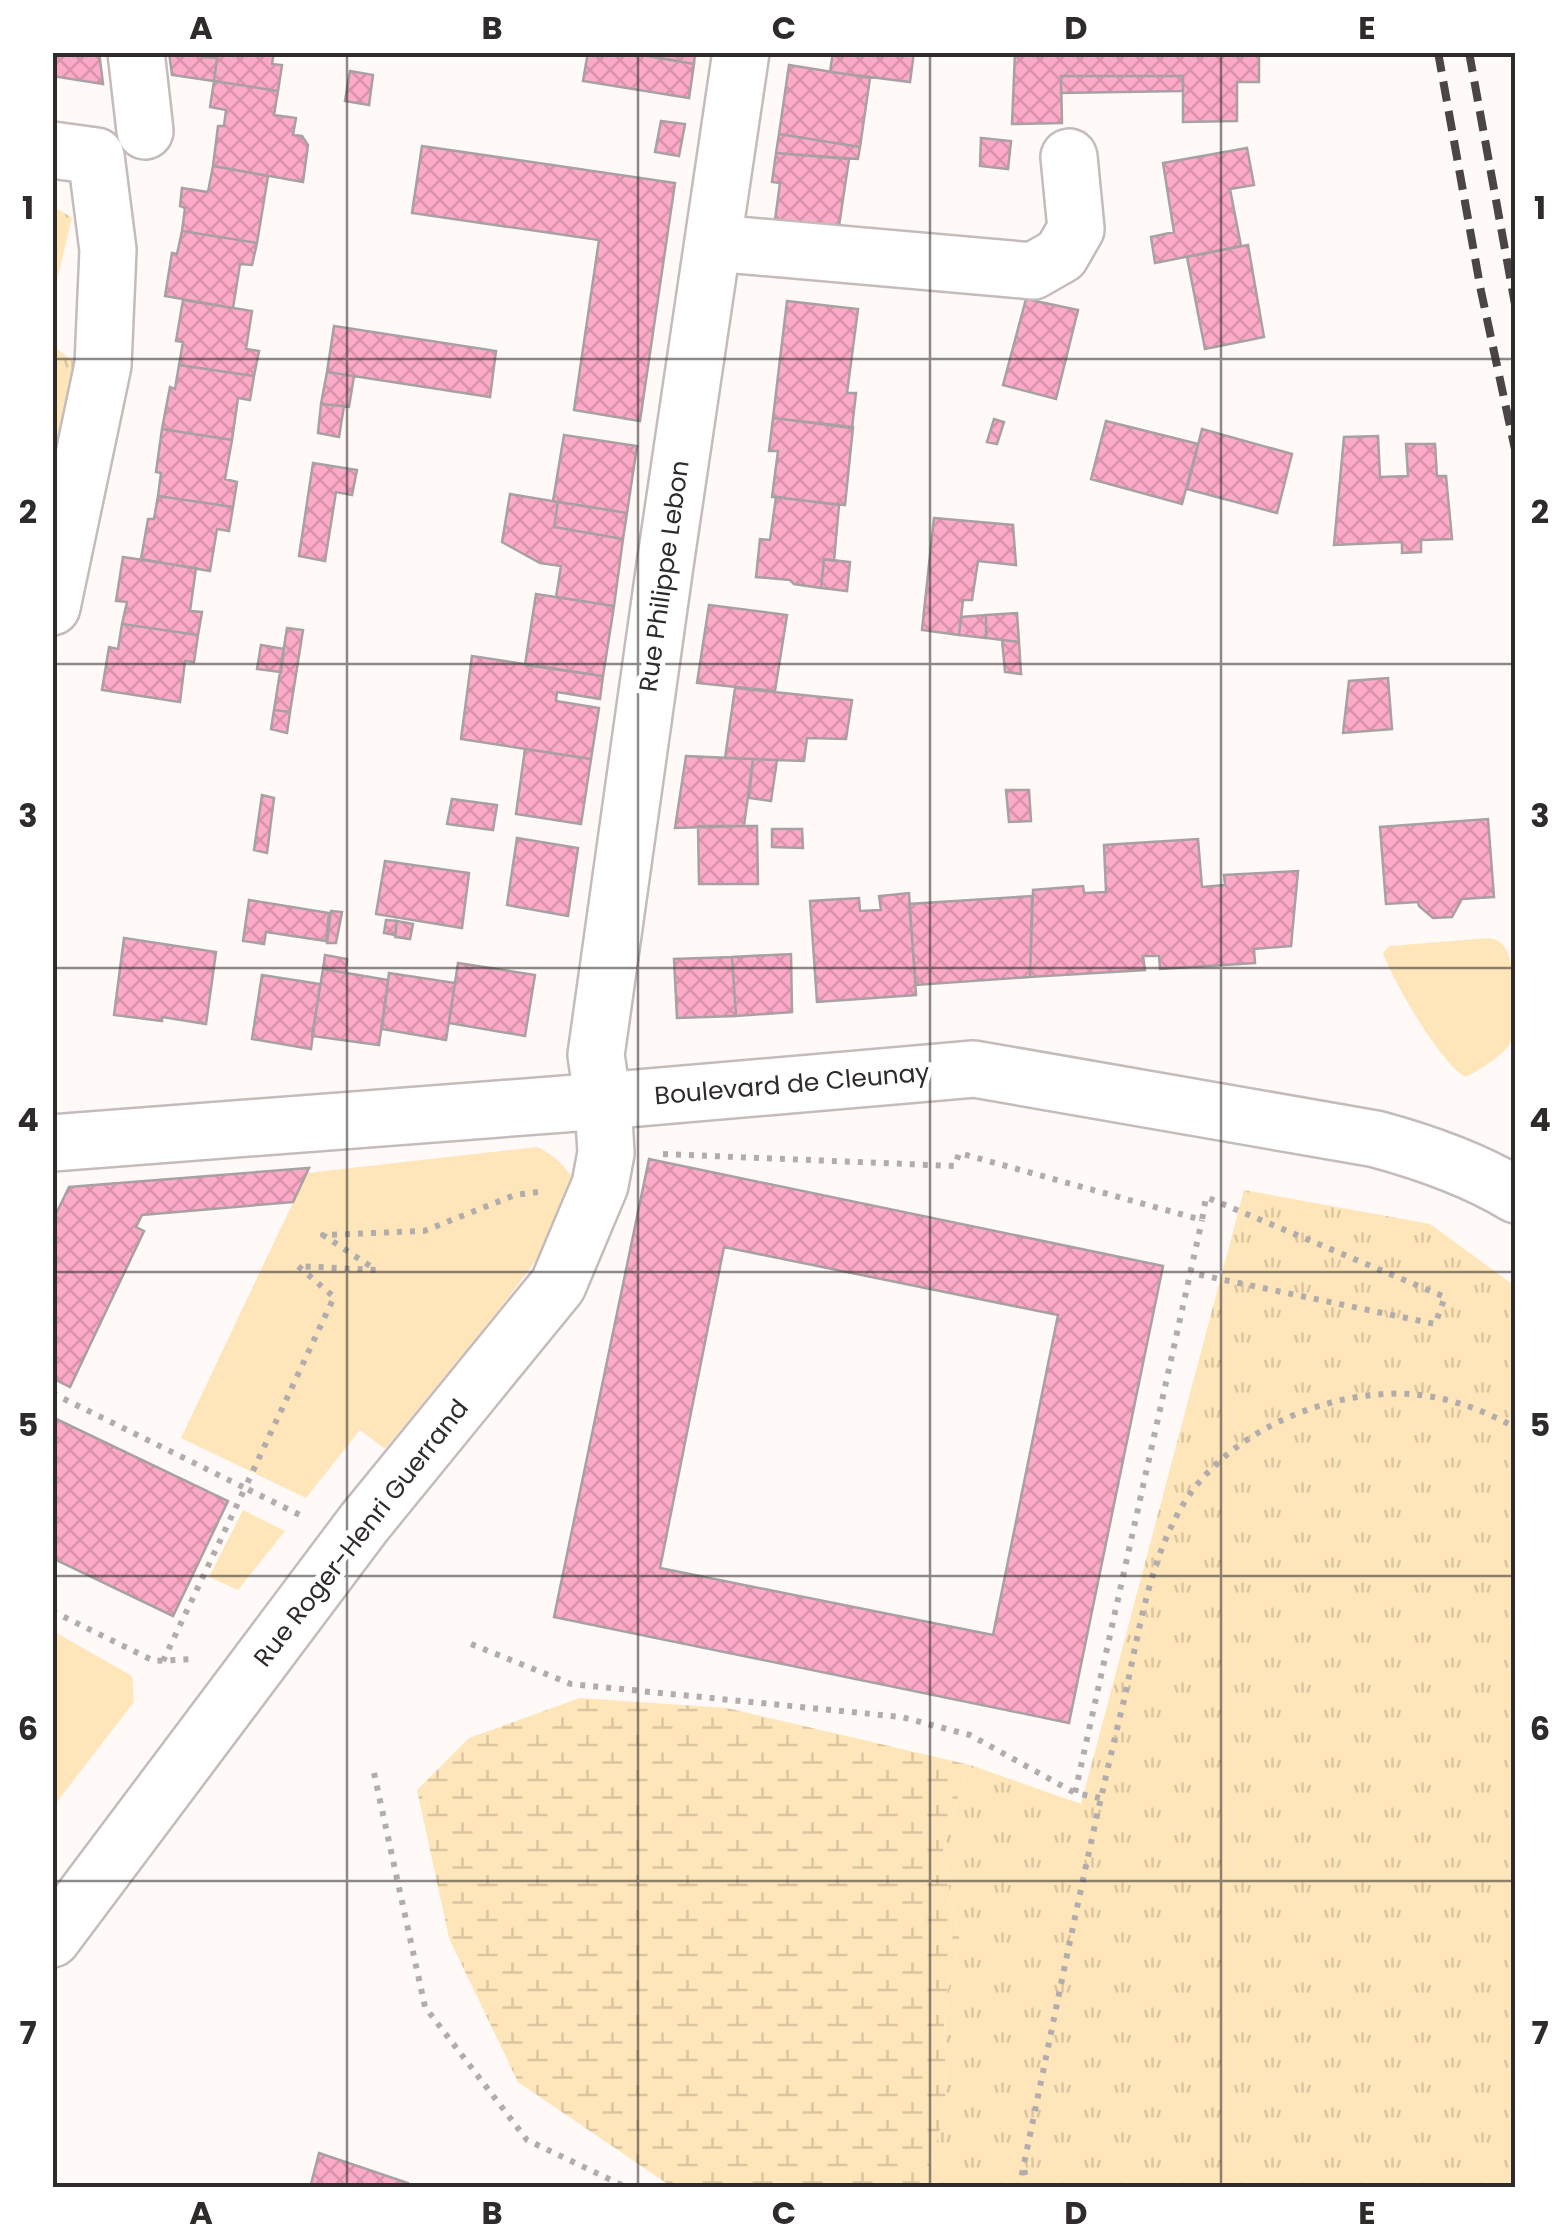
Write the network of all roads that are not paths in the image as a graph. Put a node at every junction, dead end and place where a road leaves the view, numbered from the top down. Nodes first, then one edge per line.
1 (136, 52) edge
2 (741, 52) edge
3 (145, 131) dead end
4 (52, 150) edge
5 (1070, 157) dead end
6 (714, 244) junction
7 (52, 607) edge
8 (52, 1142) edge
9 (603, 1146) junction
10 (1516, 1196) edge
11 (52, 1939) edge

1 - 3 street
2 - 6 street, Rue Philippe Lebon
4 - 7 street
5 - 6 street
6 - 9 street, Rue Philippe Lebon
8 - 9 street, Boulevard de Cleunay
9 - 10 street, Boulevard de Cleunay
9 - 11 street, Rue Roger-Henri Guerrand

